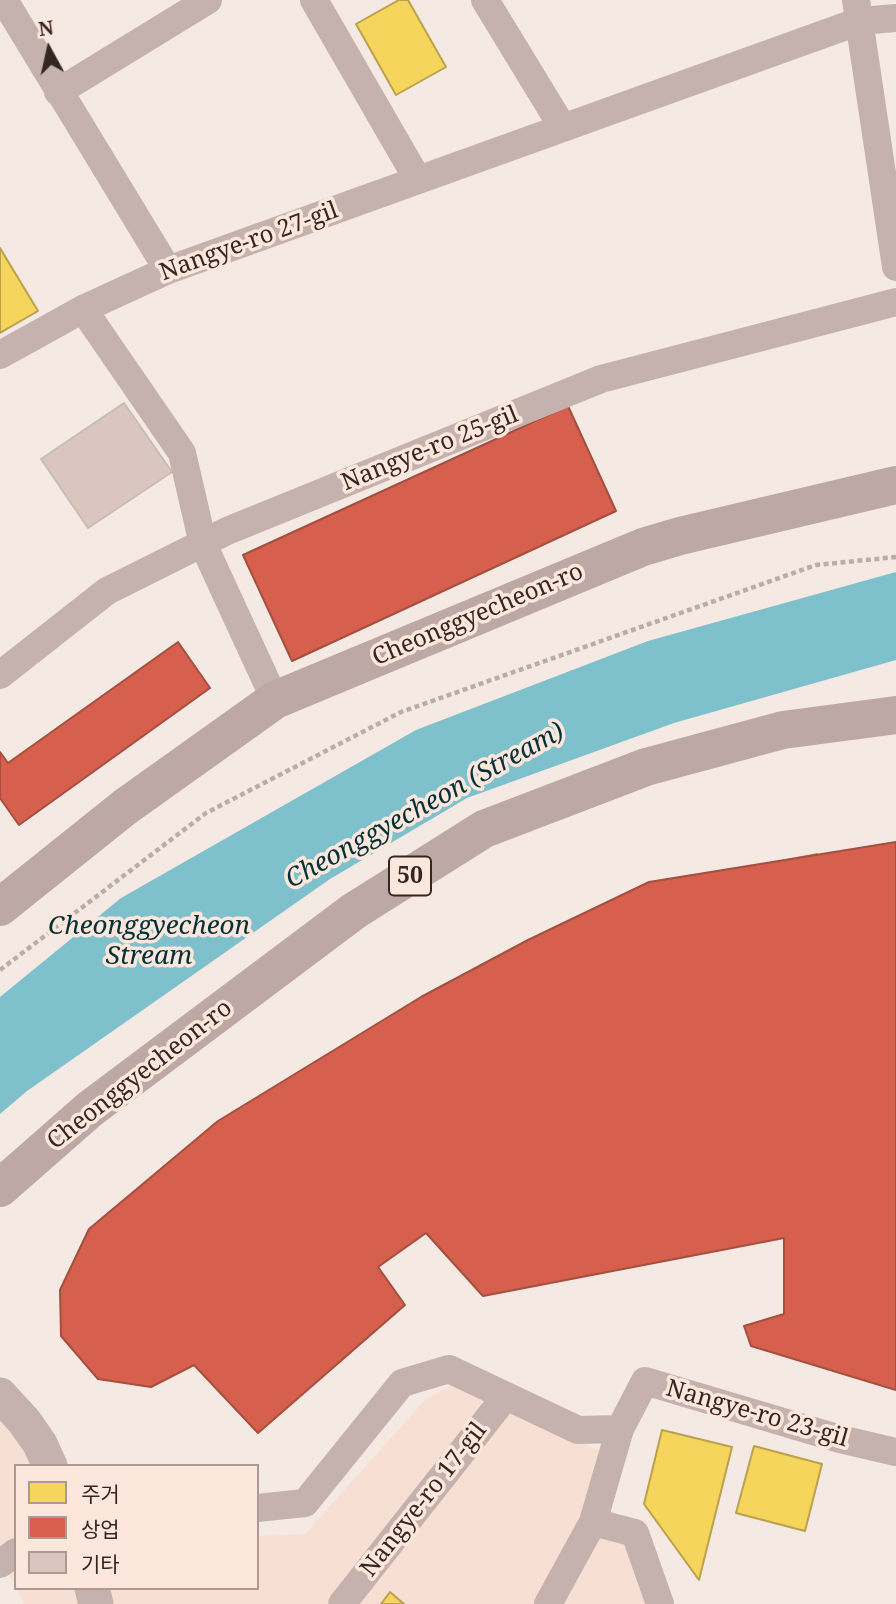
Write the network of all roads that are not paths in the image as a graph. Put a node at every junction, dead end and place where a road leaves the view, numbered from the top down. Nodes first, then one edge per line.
1 (208, 0) edge
2 (314, 0) edge
3 (485, 0) edge
4 (9, 2) edge
5 (858, 10) edge
6 (896, 18) edge
7 (58, 92) junction
8 (564, 128) junction
9 (418, 180) junction
10 (896, 267) edge
11 (168, 270) junction
12 (896, 302) edge
13 (83, 309) junction
14 (0, 355) edge
15 (896, 485) edge
16 (203, 544) junction
17 (0, 675) edge
18 (275, 700) junction
19 (896, 715) edge
20 (0, 907) edge
21 (0, 1188) edge
22 (0, 1395) edge
23 (506, 1396) junction
24 (620, 1429) junction
25 (896, 1452) edge
26 (49, 1464) edge
27 (259, 1508) edge
28 (593, 1522) junction
29 (342, 1604) edge
30 (548, 1604) edge
31 (660, 1604) edge

1 - 7 street
2 - 9 street
3 - 8 street
4 - 7 street
5 - 6 street, Nangye-ro 27-gil
5 - 8 street, Nangye-ro 27-gil
5 - 10 street
7 - 11 street
8 - 9 street, Nangye-ro 27-gil
9 - 11 street, Nangye-ro 27-gil
11 - 13 street, Nangye-ro 27-gil
12 - 16 street, Nangye-ro 25-gil
13 - 14 street, Nangye-ro 27-gil
13 - 16 street
15 - 18 main road, Cheonggyecheon-ro
16 - 17 street, Nangye-ro 25-gil
16 - 18 street
18 - 20 main road, Cheonggyecheon-ro
19 - 21 main road, Cheonggyecheon-ro / 50
22 - 26 street
23 - 24 street
23 - 27 street
23 - 29 street, Nangye-ro 17-gil
24 - 25 street, Nangye-ro 23-gil
24 - 28 street
28 - 30 street
28 - 31 street

